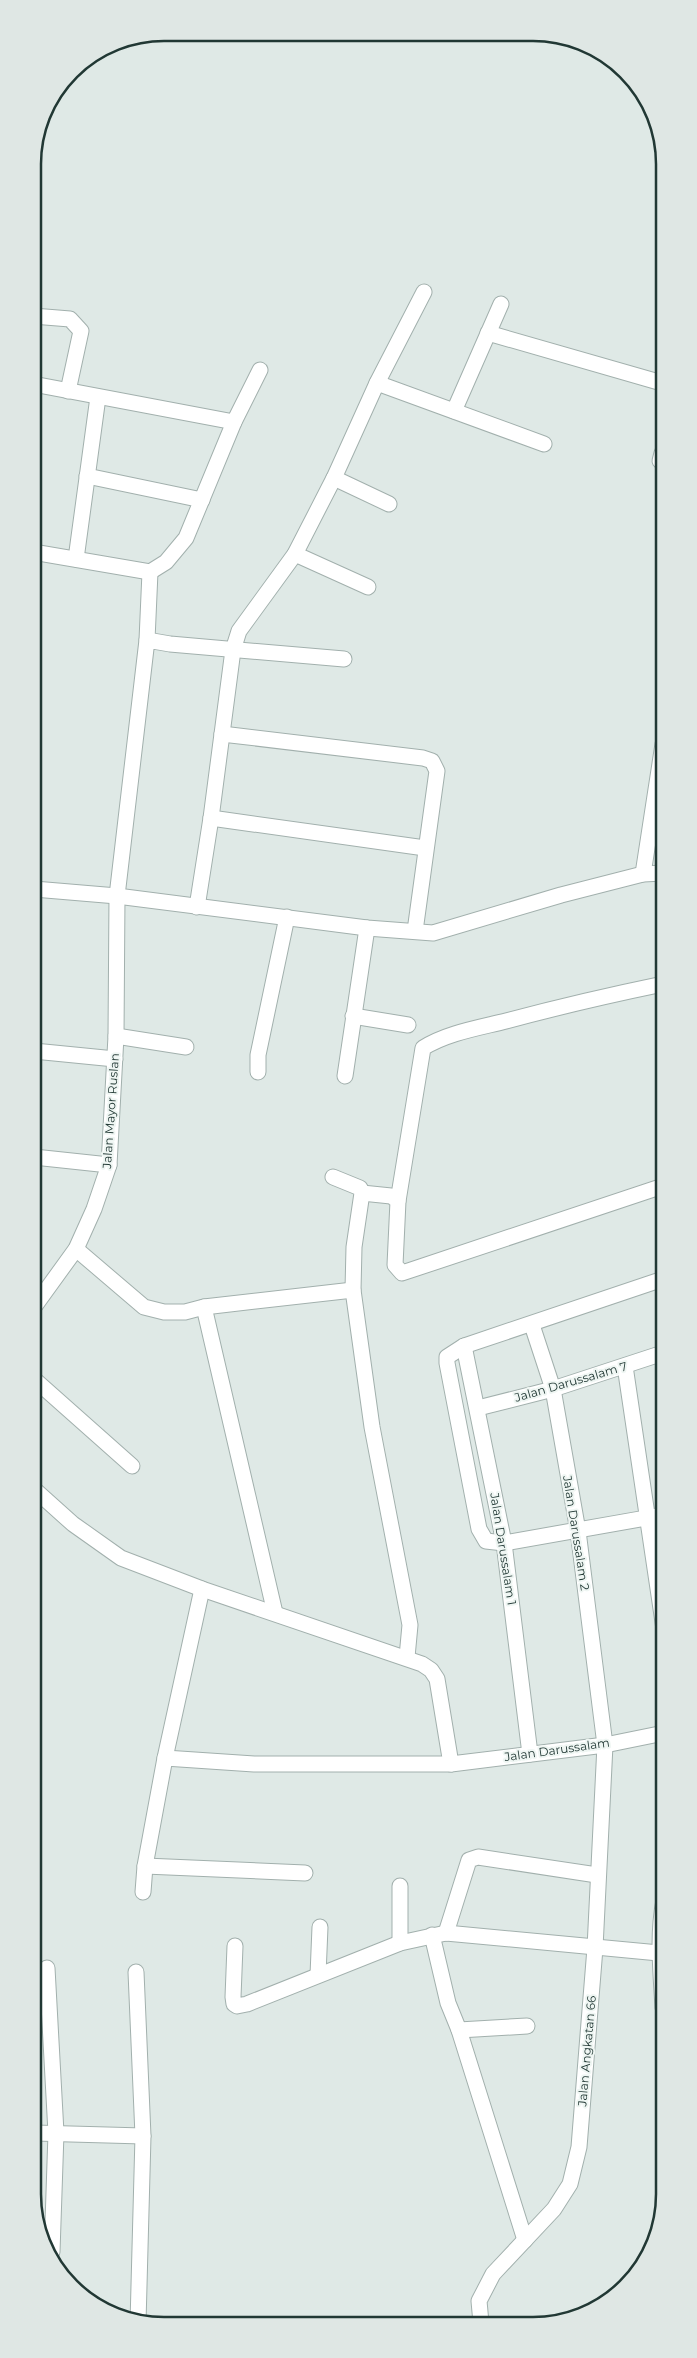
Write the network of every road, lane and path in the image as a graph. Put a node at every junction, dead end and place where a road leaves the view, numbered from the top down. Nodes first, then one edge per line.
1 (424, 292) dead end
2 (501, 304) dead end
3 (42, 317) edge
4 (488, 333) junction
5 (260, 370) dead end
6 (656, 381) edge
7 (376, 383) junction
8 (42, 386) edge
9 (68, 391) junction
10 (98, 397) junction
11 (454, 411) junction
12 (234, 422) junction
13 (544, 444) dead end
14 (87, 476) junction
15 (334, 478) junction
16 (202, 500) junction
17 (389, 504) dead end
18 (42, 553) edge
19 (295, 554) junction
20 (76, 559) junction
21 (150, 572) junction
22 (368, 587) dead end
23 (147, 640) junction
24 (233, 650) junction
25 (344, 659) dead end
26 (222, 734) junction
27 (656, 792) edge
28 (212, 818) junction
29 (425, 848) junction
30 (656, 873) edge
31 (643, 874) junction
32 (42, 890) edge
33 (117, 896) junction
34 (196, 907) junction
35 (287, 917) junction
36 (367, 928) junction
37 (415, 931) junction
38 (656, 986) edge
39 (353, 1016) junction
40 (408, 1025) dead end
41 (116, 1036) junction
42 (186, 1047) dead end
43 (42, 1052) edge
44 (115, 1059) junction
45 (258, 1072) dead end
46 (345, 1076) dead end
47 (42, 1158) edge
48 (109, 1165) junction
49 (333, 1177) dead end
50 (655, 1189) edge
51 (362, 1193) junction
52 (398, 1201) junction
53 (76, 1248) junction
54 (655, 1282) edge
55 (352, 1290) junction
56 (41, 1297) edge
57 (204, 1307) junction
58 (532, 1325) junction
59 (464, 1346) junction
60 (655, 1356) edge
61 (625, 1366) junction
62 (41, 1386) edge
63 (552, 1389) junction
64 (478, 1408) junction
65 (132, 1466) dead end
66 (41, 1495) edge
67 (655, 1512) edge
68 (656, 1515) edge
69 (578, 1531) junction
70 (504, 1543) junction
71 (202, 1589) junction
72 (275, 1613) junction
73 (407, 1657) junction
74 (655, 1735) edge
75 (605, 1745) junction
76 (530, 1754) junction
77 (165, 1758) junction
78 (451, 1764) junction
79 (145, 1866) junction
80 (305, 1873) dead end
81 (597, 1874) junction
82 (400, 1886) dead end
83 (143, 1892) dead end
84 (320, 1927) dead end
85 (439, 1934) junction
86 (400, 1943) junction
87 (235, 1946) dead end
88 (595, 1948) junction
89 (655, 1953) edge
90 (47, 1968) dead end
91 (136, 1972) dead end
92 (318, 1975) junction
93 (527, 2026) dead end
94 (459, 2030) junction
95 (41, 2133) edge
96 (56, 2133) junction
97 (143, 2136) junction
98 (525, 2240) junction
99 (52, 2244) edge
100 (138, 2314) edge
101 (480, 2317) edge

1 - 7 street
2 - 4 street
3 - 9 street
4 - 6 street
4 - 11 street
5 - 12 street
7 - 11 street
7 - 15 street
8 - 9 street
9 - 10 street
10 - 12 street
10 - 14 street
11 - 13 street
12 - 16 street
14 - 16 street
14 - 20 street
15 - 17 street
15 - 19 street
16 - 21 street
18 - 20 street
19 - 22 street
19 - 24 street
20 - 21 street
21 - 23 street, Jalan Mayor Ruslan
23 - 24 street
23 - 33 street, Jalan Mayor Ruslan
24 - 25 street
24 - 26 street
26 - 28 street
26 - 29 street
27 - 31 street
28 - 29 street
28 - 34 street
29 - 37 street
30 - 31 street
31 - 37 street
32 - 33 street
33 - 34 street
33 - 41 street, Jalan Mayor Ruslan
34 - 35 street
35 - 36 street
35 - 45 street
36 - 37 street
36 - 39 street
38 - 52 street
39 - 40 street
39 - 46 street
41 - 42 street
41 - 44 street, Jalan Mayor Ruslan
43 - 44 street
44 - 48 street, Jalan Mayor Ruslan
47 - 48 street
48 - 53 street, Jalan Mayor Ruslan
49 - 51 street
50 - 52 street
51 - 52 street
51 - 55 street
53 - 56 street, Jalan Mayor Ruslan
53 - 57 street
54 - 58 street
55 - 57 street
55 - 73 street
57 - 72 street
58 - 59 street
58 - 63 street, Jalan Darussalam 2
59 - 64 street, Jalan Darussalam 1
59 - 70 street
60 - 61 street, Jalan Darussalam 7
61 - 63 street, Jalan Darussalam 7
61 - 67 street
62 - 65 street
63 - 64 street, Jalan Darussalam 7
63 - 69 street, Jalan Darussalam 2
64 - 70 street, Jalan Darussalam 1
66 - 71 street
68 - 69 street
69 - 70 street
69 - 75 street, Jalan Darussalam 2
70 - 76 street, Jalan Darussalam 1
71 - 72 street
71 - 77 street
72 - 73 street
73 - 78 street
74 - 75 street, Jalan Darussalam
75 - 76 street, Jalan Darussalam
75 - 81 street, Jalan Angkatan 66
76 - 78 street, Jalan Darussalam
77 - 78 street, Jalan Darussalam
77 - 79 street
79 - 80 street
79 - 83 street
81 - 85 street
81 - 88 street, Jalan Angkatan 66
82 - 86 street
84 - 92 street
85 - 86 street
85 - 88 street
85 - 94 street
86 - 92 street
87 - 92 street
88 - 89 street
88 - 98 street, Jalan Angkatan 66
90 - 96 street
91 - 97 street
93 - 94 street
94 - 98 street
95 - 96 street
96 - 97 street
96 - 99 street
97 - 100 street
98 - 101 street, Jalan Angkatan 66

